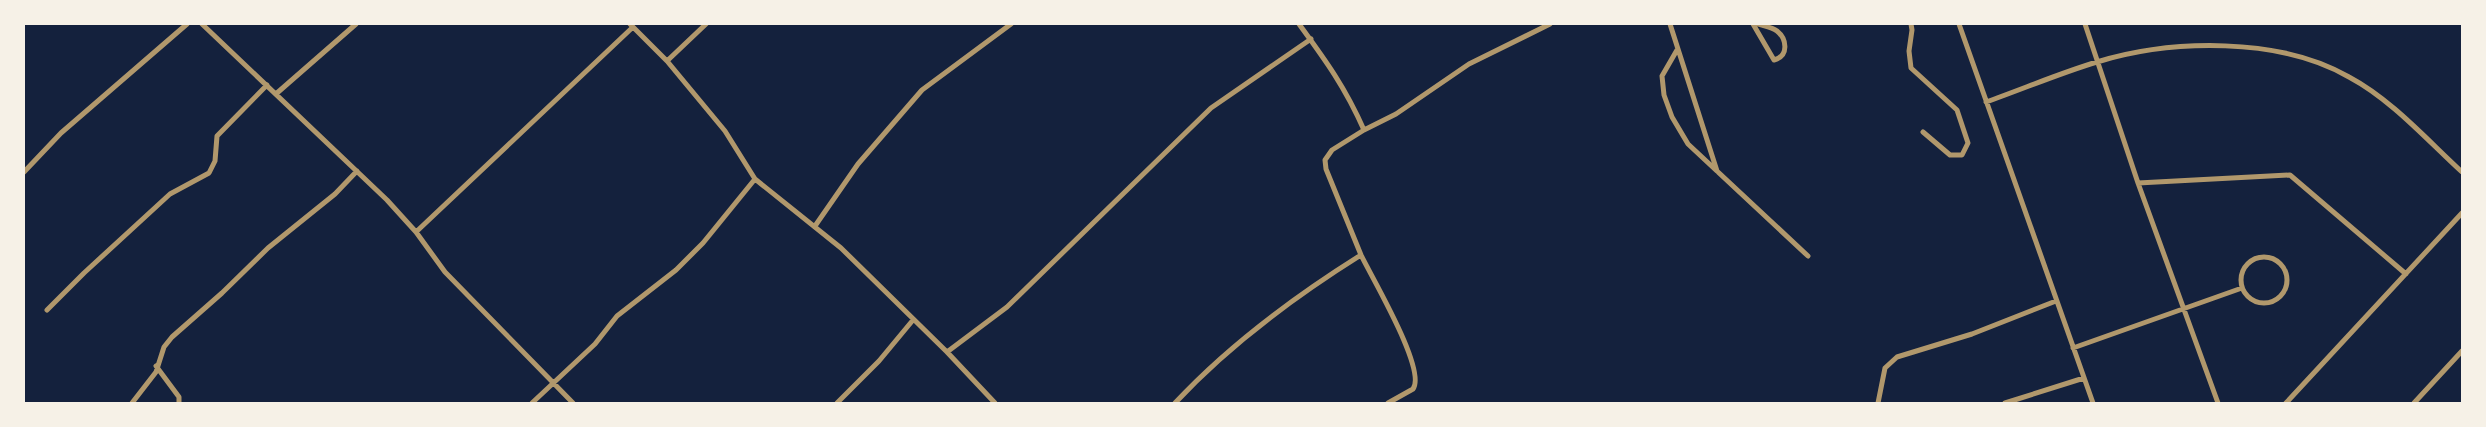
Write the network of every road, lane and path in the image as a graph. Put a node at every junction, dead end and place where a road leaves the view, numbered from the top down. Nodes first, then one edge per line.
1 (188, 24) edge
2 (202, 24) edge
3 (356, 24) edge
4 (706, 24) edge
5 (1011, 24) edge
6 (1299, 24) edge
7 (1550, 24) edge
8 (1670, 24) edge
9 (1752, 24) edge
10 (1758, 24) edge
11 (1911, 24) edge
12 (1959, 24) edge
13 (2084, 24) edge
14 (631, 25) edge
15 (1311, 39) junction
16 (1677, 50) junction
17 (667, 61) junction
18 (2098, 62) junction
19 (267, 85) junction
20 (277, 94) junction
21 (1986, 102) junction
22 (1364, 130) junction
23 (1923, 132) dead end
24 (357, 171) junction
25 (24, 172) edge
26 (1717, 172) junction
27 (2462, 172) edge
28 (755, 179) junction
29 (2138, 183) junction
30 (2462, 213) edge
31 (815, 226) junction
32 (416, 232) junction
33 (1361, 255) junction
34 (1808, 256) dead end
35 (2406, 274) junction
36 (2242, 288) junction
37 (2056, 301) junction
38 (47, 310) dead end
39 (2184, 310) junction
40 (913, 320) junction
41 (2073, 348) junction
42 (2462, 351) edge
43 (947, 352) junction
44 (157, 367) junction
45 (2084, 378) junction
46 (554, 382) junction
47 (132, 403) edge
48 (179, 403) edge
49 (532, 403) edge
50 (573, 403) edge
51 (837, 403) edge
52 (995, 403) edge
53 (1175, 403) edge
54 (1388, 403) edge
55 (1878, 403) edge
56 (2005, 403) edge
57 (2093, 403) edge
58 (2218, 403) edge
59 (2286, 403) edge
60 (2414, 403) edge

1 - 25 street
2 - 19 street
3 - 20 street
4 - 17 street
5 - 31 street
6 - 15 street
7 - 22 street
8 - 16 street
9 - 10 street
11 - 23 street
12 - 21 street
13 - 18 street
14 - 17 street
14 - 32 street
15 - 22 street
15 - 43 street
16 - 26 street
16 - 26 street
17 - 28 street
18 - 21 street
18 - 27 street
18 - 29 street
19 - 20 street
19 - 38 street
20 - 24 street
21 - 37 street
22 - 33 street
24 - 32 street
24 - 44 street
26 - 34 street
28 - 31 street
28 - 46 street
29 - 35 street
29 - 39 street
30 - 35 street
31 - 40 street
32 - 46 street
33 - 53 street
33 - 54 street
35 - 59 street
36 - 36 street
36 - 39 street
37 - 41 street
37 - 55 street
39 - 41 street
39 - 58 street
40 - 43 street
40 - 51 street
41 - 45 street
42 - 60 street
43 - 52 street
44 - 47 street
44 - 48 street
45 - 56 street
45 - 57 street
46 - 49 street
46 - 50 street

